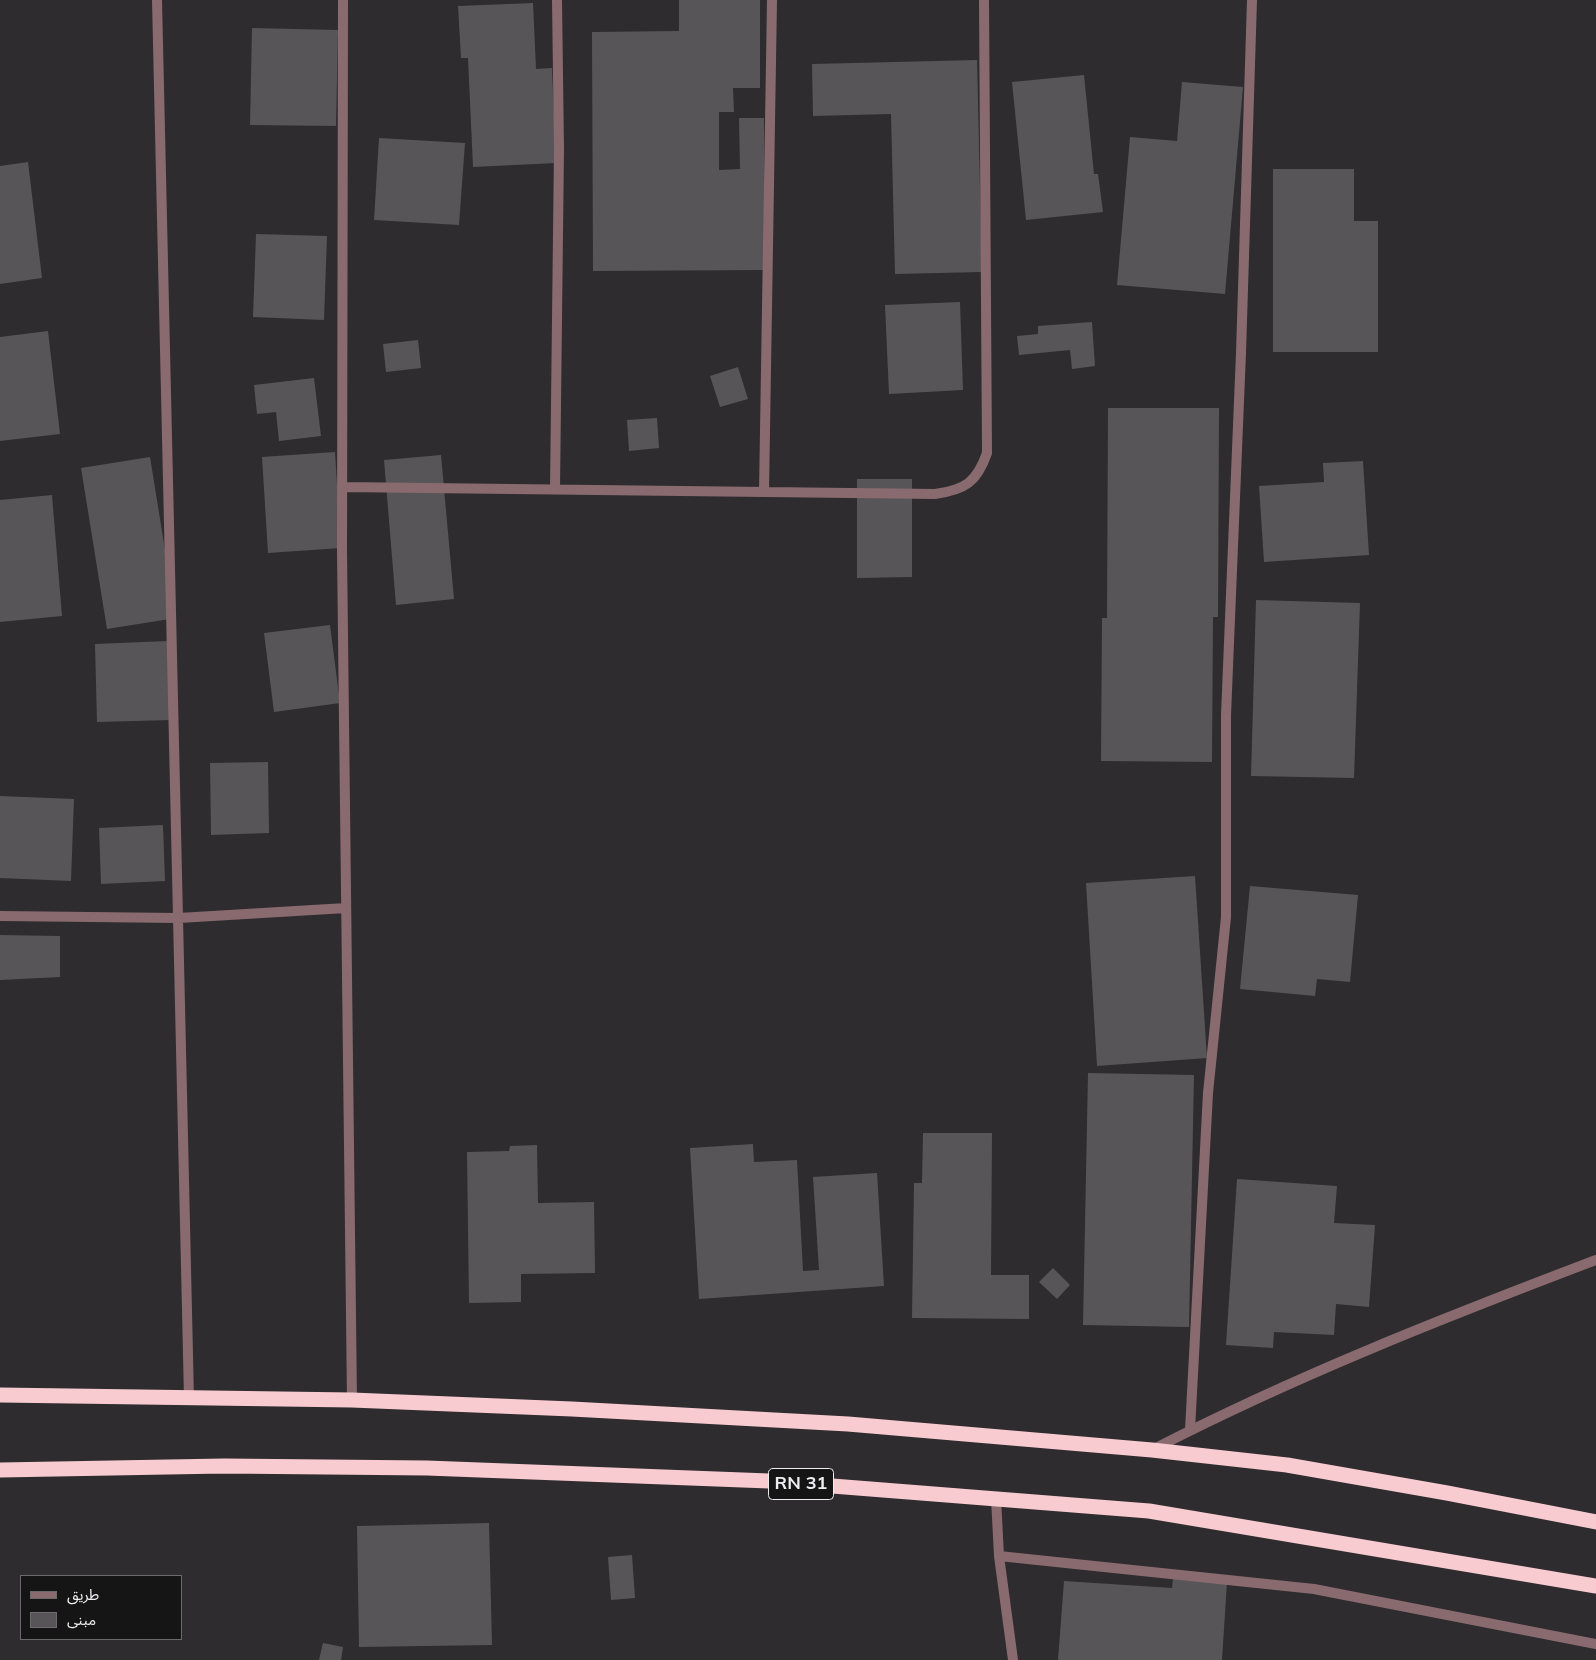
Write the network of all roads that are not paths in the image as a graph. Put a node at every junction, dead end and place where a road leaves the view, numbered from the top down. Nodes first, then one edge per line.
1 (157, 0) edge
2 (343, 0) edge
3 (557, 0) edge
4 (772, 0) edge
5 (984, 0) edge
6 (1252, 0) edge
7 (342, 487) junction
8 (555, 489) junction
9 (764, 492) junction
10 (346, 908) junction
11 (0, 916) edge
12 (179, 918) junction
13 (1596, 1260) edge
14 (0, 1395) edge
15 (189, 1398) junction
16 (352, 1400) junction
17 (1190, 1430) junction
18 (1152, 1450) junction
19 (0, 1470) edge
20 (996, 1498) junction
21 (1596, 1522) edge
22 (999, 1556) junction
23 (1596, 1586) edge
24 (1596, 1644) edge
25 (1013, 1660) edge

1 - 12 street
2 - 7 street
3 - 8 street
4 - 9 street
5 - 9 street
6 - 17 street
7 - 8 street
7 - 10 street
8 - 9 street
10 - 12 street
10 - 16 street
11 - 12 street
12 - 15 street
13 - 17 street
14 - 15 highway
15 - 16 highway
16 - 18 highway
17 - 18 street
18 - 21 highway
19 - 20 highway, RN 31
20 - 22 street
20 - 23 highway, RN 31
22 - 24 street
22 - 25 street

